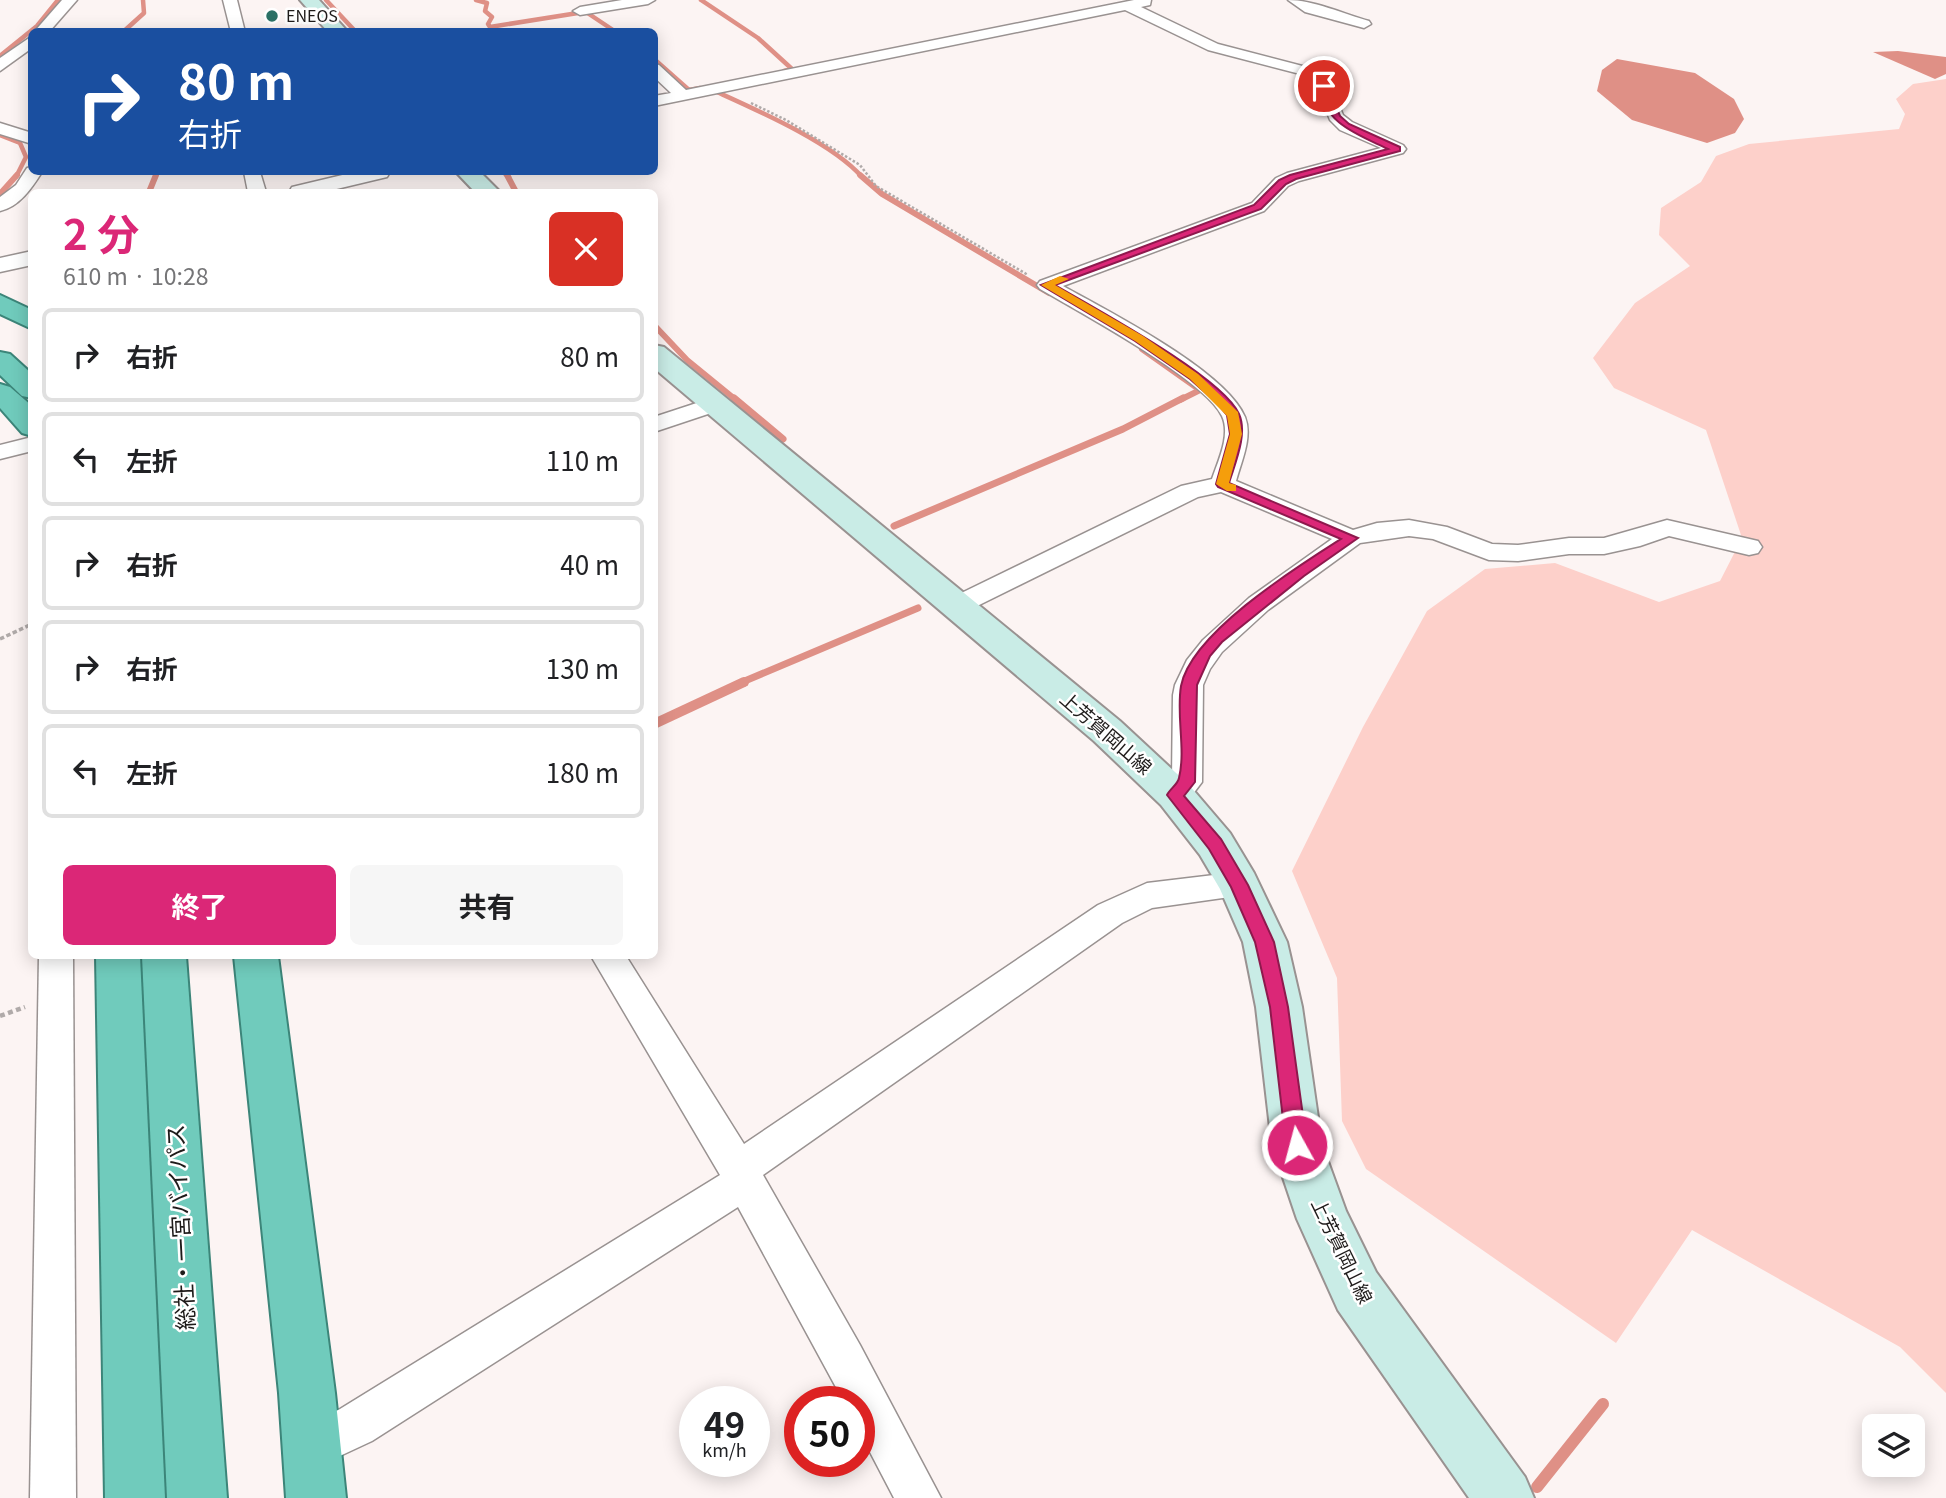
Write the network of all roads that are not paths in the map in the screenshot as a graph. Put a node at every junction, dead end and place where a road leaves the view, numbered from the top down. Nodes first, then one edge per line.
1 (70, 0) edge
2 (230, 0) edge
3 (309, 0) edge
4 (569, 0) edge
5 (648, 0) edge
6 (1154, 0) edge
7 (1295, 0) edge
8 (1127, 6) junction
9 (580, 11) junction
10 (594, 22) dead end
11 (1364, 24) dead end
12 (45, 28) edge
13 (237, 28) edge
14 (335, 28) edge
15 (28, 43) edge
16 (0, 66) edge
17 (658, 72) edge
18 (682, 95) junction
19 (658, 101) edge
20 (0, 128) edge
21 (28, 138) edge
22 (31, 175) edge
23 (367, 175) edge
24 (470, 175) edge
25 (312, 189) edge
26 (485, 189) edge
27 (0, 206) edge
28 (28, 259) edge
29 (0, 265) edge
30 (0, 303) edge
31 (28, 319) edge
32 (658, 356) edge
33 (0, 360) edge
34 (28, 386) edge
35 (0, 393) edge
36 (715, 404) junction
37 (28, 422) edge
38 (658, 424) edge
39 (28, 445) edge
40 (0, 452) edge
41 (1223, 484) junction
42 (1351, 538) junction
43 (1749, 547) dead end
44 (956, 606) junction
45 (1175, 795) junction
46 (1239, 885) junction
47 (57, 959) edge
48 (118, 959) edge
49 (164, 959) edge
50 (256, 959) edge
51 (610, 959) edge
52 (747, 1168) junction
53 (312, 1447) junction
54 (53, 1498) edge
55 (135, 1498) edge
56 (197, 1498) edge
57 (316, 1498) edge
58 (918, 1498) edge
59 (1504, 1498) edge

1 - 12 street
2 - 13 street
3 - 14 main road
4 - 9 street
5 - 9 street
6 - 8 street
7 - 11 street
8 - 18 street
8 - 41 street
9 - 10 street
15 - 16 street
17 - 18 street
18 - 19 street
20 - 21 street
22 - 27 street
23 - 25 street
24 - 26 main road
28 - 29 street
30 - 31 highway
32 - 36 main road, 上芳賀岡山線
33 - 34 highway
35 - 37 highway
36 - 38 street
36 - 44 main road, 上芳賀岡山線
39 - 40 street
41 - 42 street
41 - 44 street
42 - 43 street
42 - 45 street
44 - 45 main road, 上芳賀岡山線
45 - 46 main road, 上芳賀岡山線
46 - 52 street
46 - 59 main road, 上芳賀岡山線
47 - 54 street
48 - 55 highway
49 - 56 highway, 総社・一宮バイパス
50 - 53 highway
51 - 52 street
52 - 53 street
52 - 58 street
53 - 57 highway

